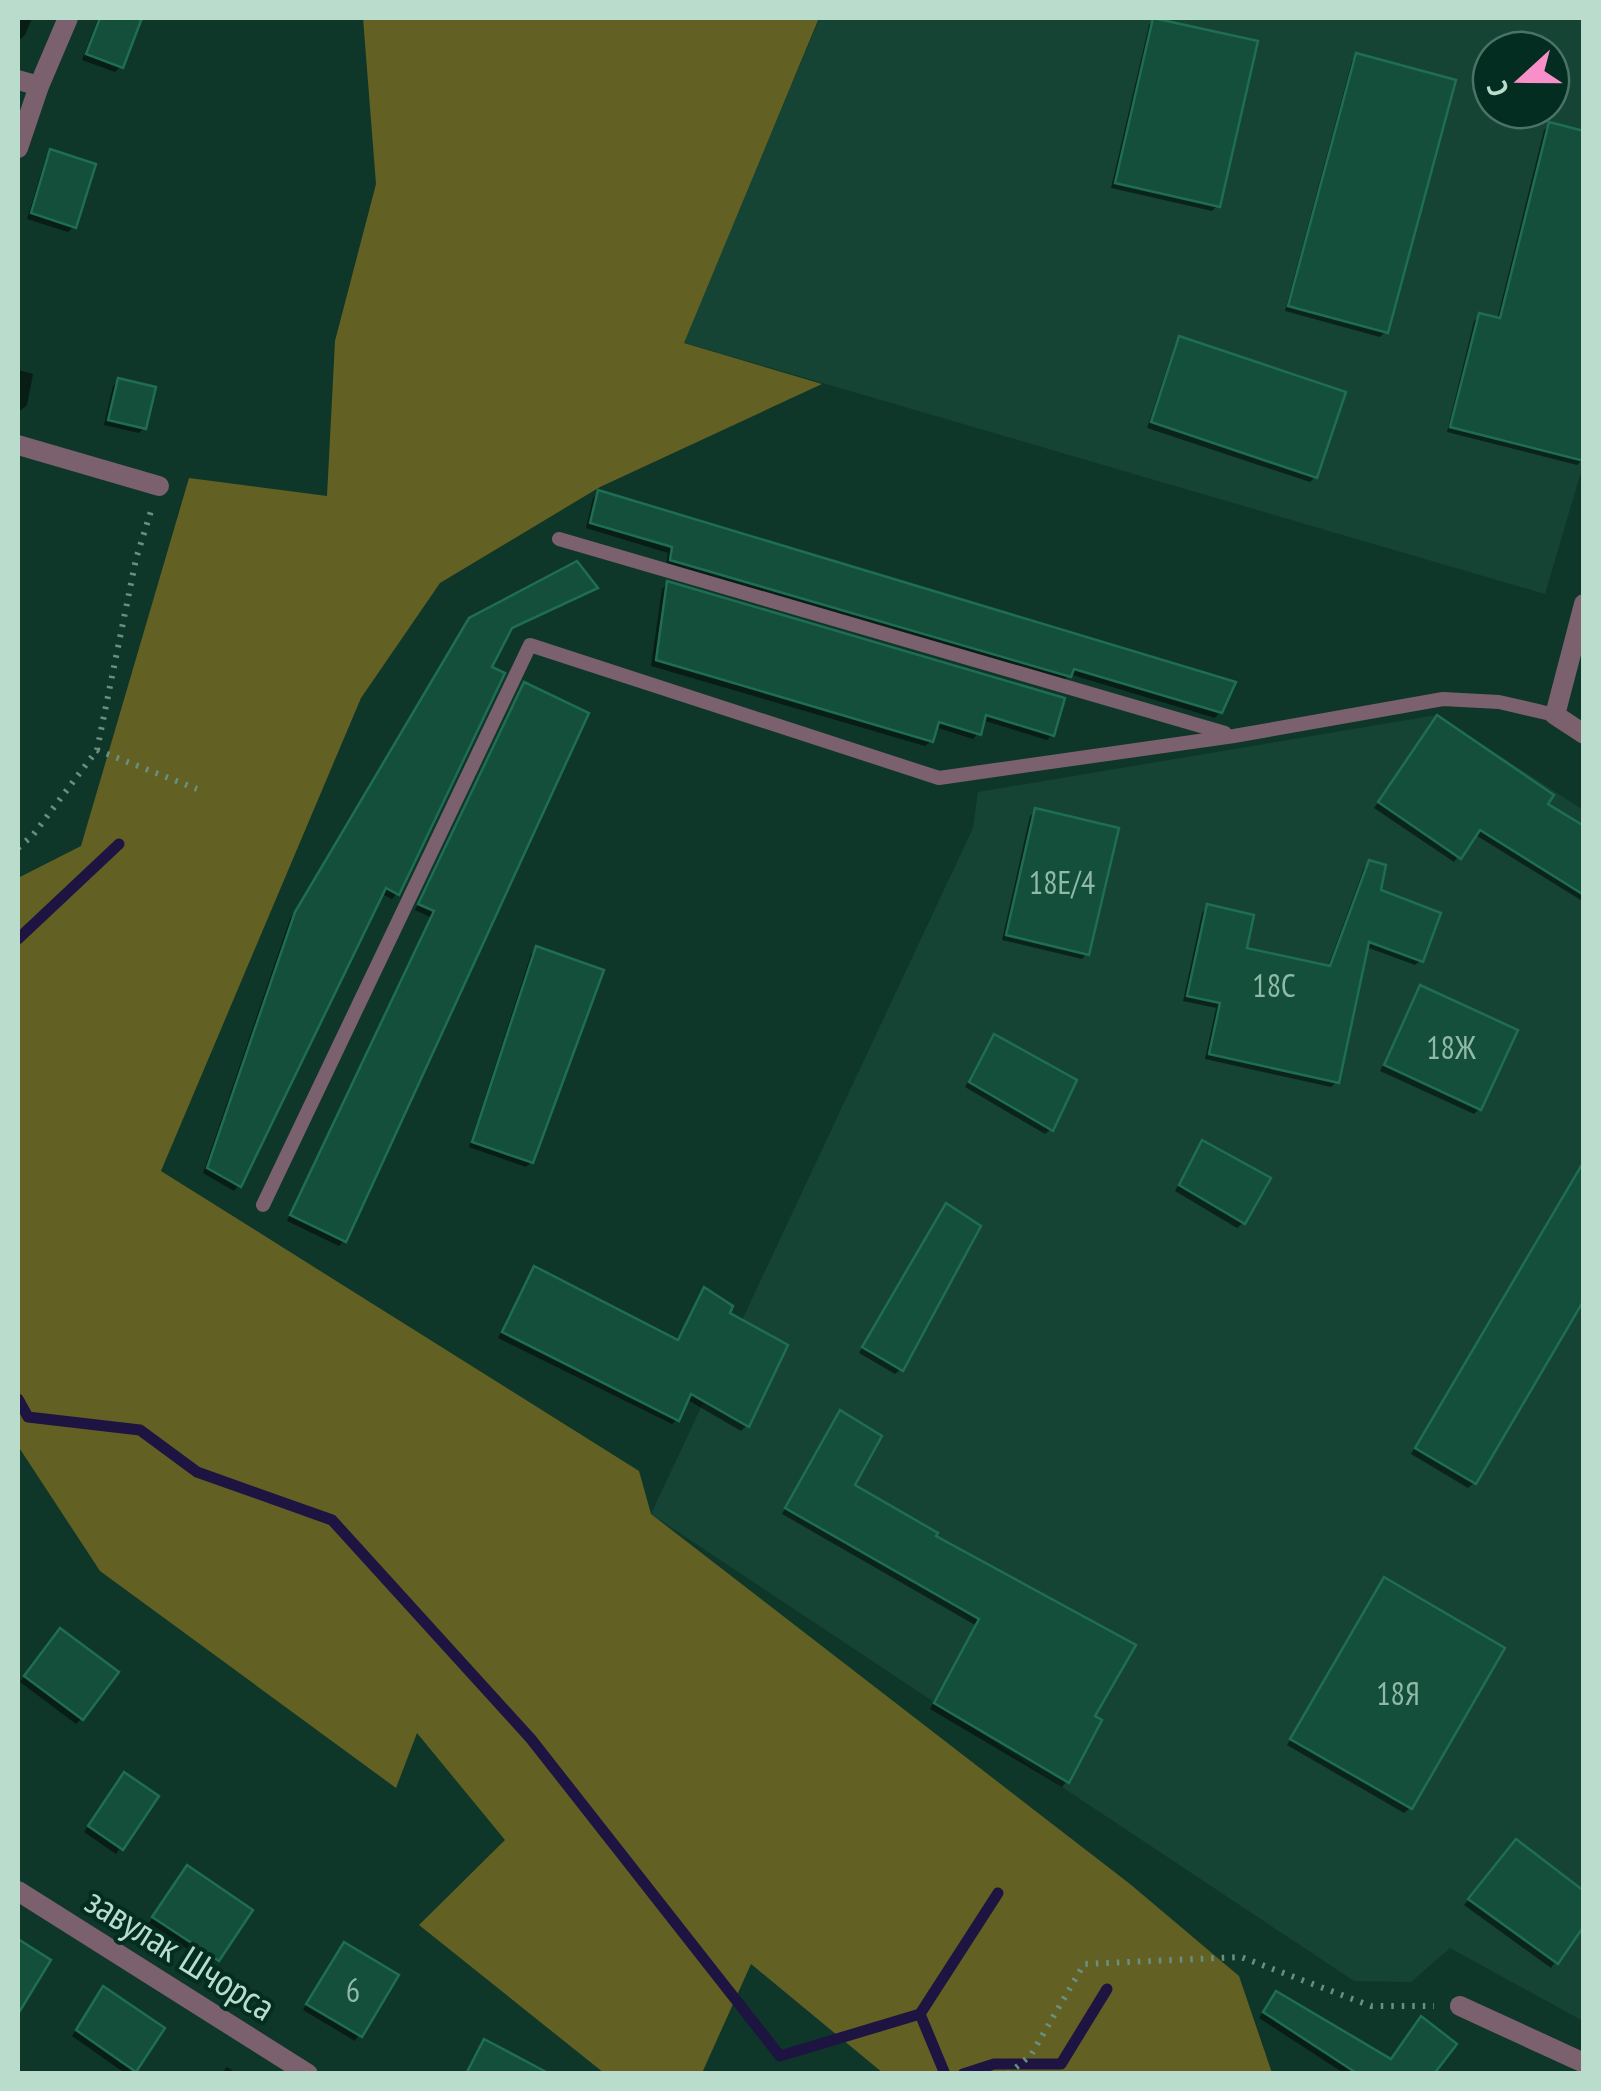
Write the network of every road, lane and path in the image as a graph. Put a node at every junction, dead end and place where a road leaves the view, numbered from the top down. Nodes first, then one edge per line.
1 (68, 18) edge
2 (18, 80) edge
3 (39, 86) junction
4 (18, 148) edge
5 (18, 446) edge
6 (159, 486) joint
7 (559, 538) dead end
8 (1584, 604) edge
9 (1555, 716) junction
10 (1584, 734) edge
11 (1234, 736) junction
12 (98, 750) junction
13 (198, 788) dead end
14 (18, 848) edge
15 (264, 1205) dead end
16 (18, 1891) edge
17 (1460, 2006) joint
18 (1584, 2063) edge
19 (1012, 2071) edge
20 (308, 2074) edge

1 - 3 street
2 - 3 street
3 - 4 street
5 - 6 street
6 - 12 path
7 - 11 lane
8 - 9 street
9 - 10 street
9 - 11 lane
11 - 15 lane
12 - 13 path
12 - 14 path
16 - 20 street, завулак Шчорса
17 - 18 street
17 - 19 path

